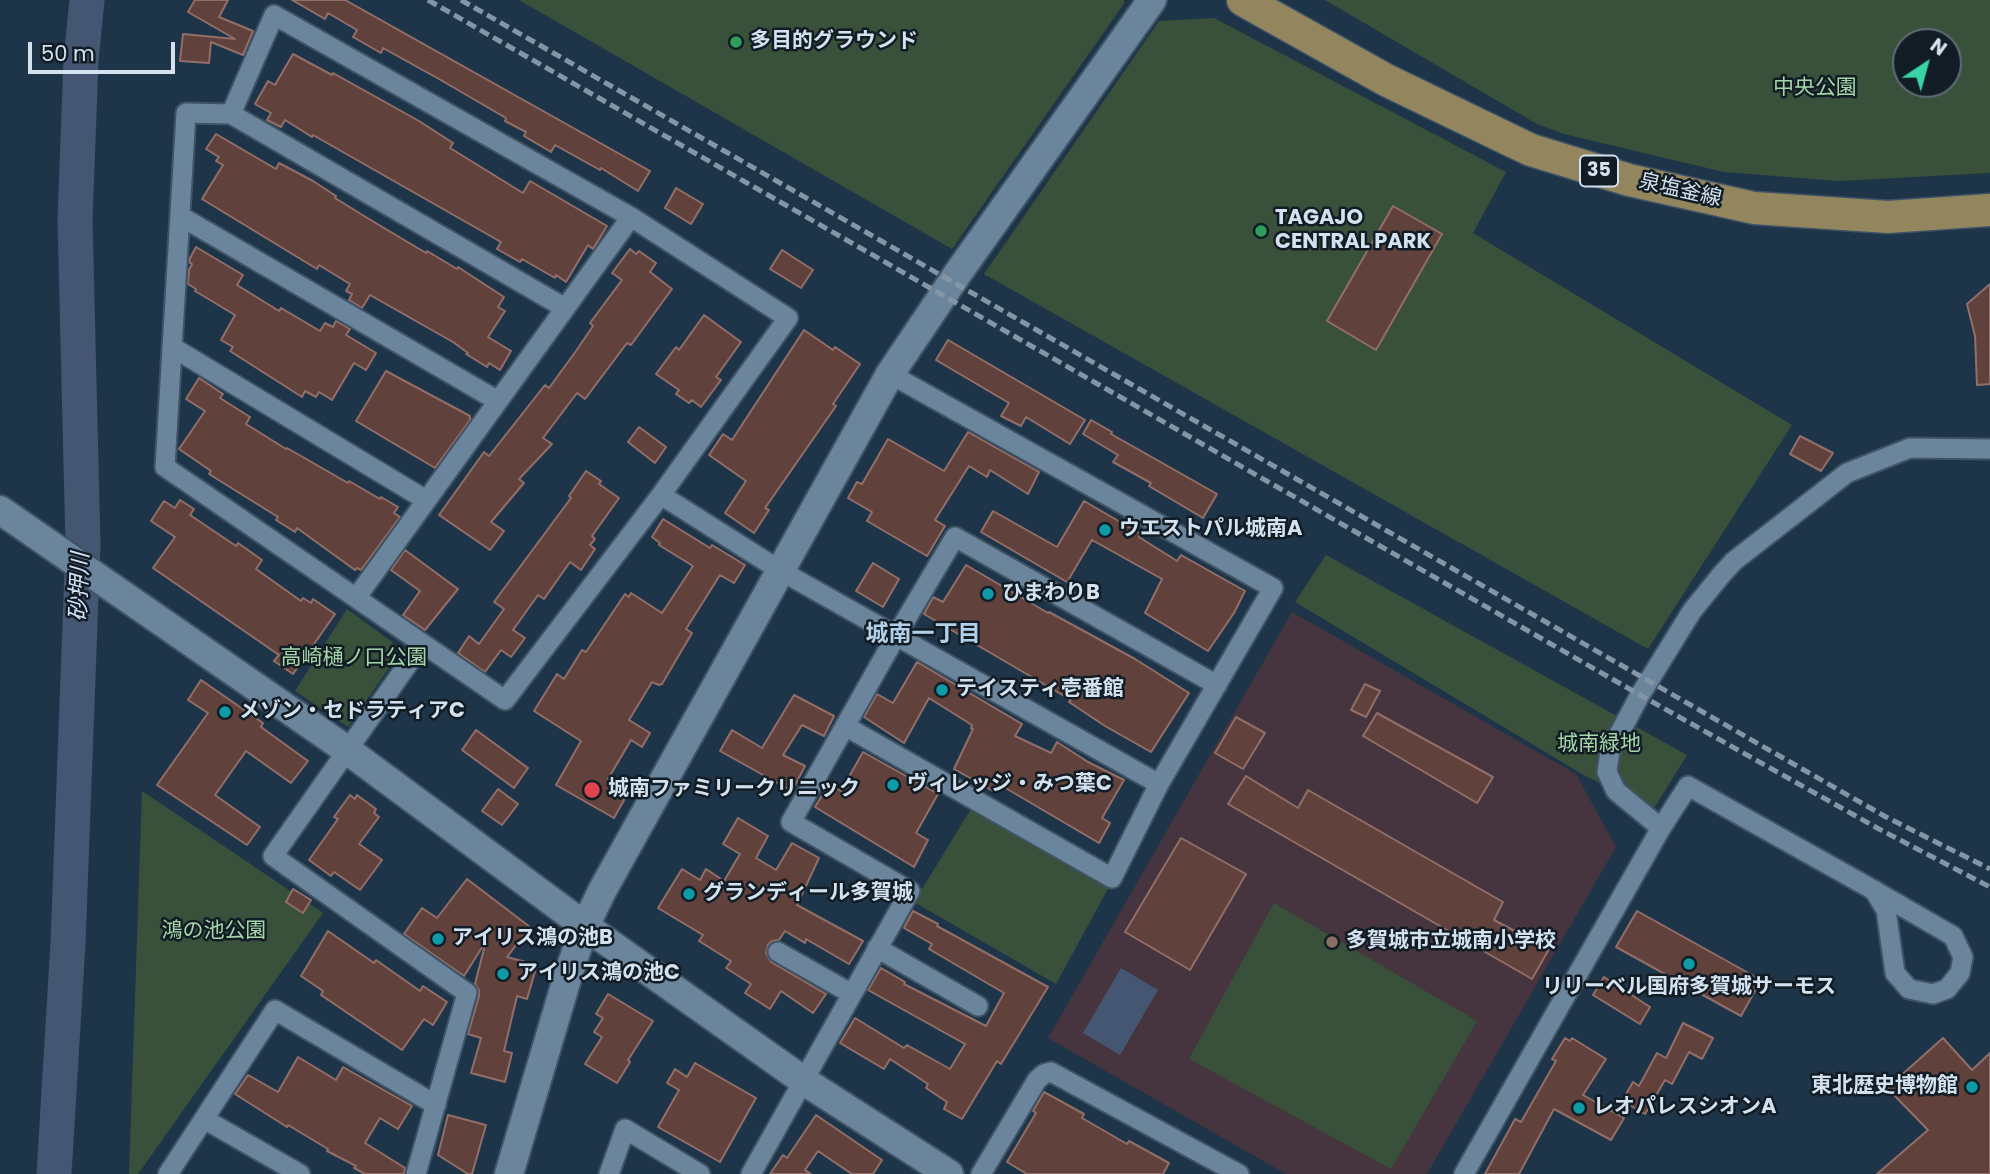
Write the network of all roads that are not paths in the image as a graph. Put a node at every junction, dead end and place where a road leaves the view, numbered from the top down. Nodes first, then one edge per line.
1 (1152, 0) edge
2 (1243, 0) edge
3 (231, 114) junction
4 (1990, 211) edge
5 (180, 216) junction
6 (631, 217) junction
7 (565, 308) junction
8 (172, 347) junction
9 (890, 374) junction
10 (498, 401) junction
11 (1990, 449) edge
12 (661, 495) junction
13 (426, 500) junction
14 (0, 510) edge
15 (781, 571) junction
16 (355, 598) junction
17 (896, 636) junction
18 (422, 644) junction
19 (1217, 685) junction
20 (845, 726) junction
21 (347, 750) junction
22 (1159, 784) junction
23 (1661, 828) junction
24 (1874, 890) junction
25 (585, 926) junction
26 (877, 948) junction
27 (778, 953) dead end
28 (852, 994) junction
29 (978, 1006) dead end
30 (804, 1081) junction
31 (436, 1105) junction
32 (204, 1119) junction
33 (168, 1174) edge
34 (300, 1174) edge
35 (416, 1174) edge
36 (509, 1174) edge
37 (609, 1174) edge
38 (700, 1174) edge
39 (751, 1174) edge
40 (949, 1174) edge
41 (981, 1174) edge
42 (1239, 1174) edge
43 (1464, 1174) edge

1 - 9 street
2 - 4 main road, 泉塩釜線 / 35
3 - 5 street
3 - 6 street
3 - 7 street
5 - 8 street
5 - 10 street
6 - 7 street
6 - 12 street
7 - 10 street
8 - 13 street
8 - 16 street
9 - 15 street
9 - 19 street
10 - 13 street
11 - 23 street
12 - 15 street
12 - 18 street
13 - 16 street
14 - 21 street
15 - 17 street
15 - 25 street
16 - 18 street
17 - 19 street
17 - 20 street
17 - 22 street
18 - 21 street
19 - 22 street
20 - 22 street
20 - 26 street
21 - 25 street
21 - 31 street
23 - 24 street
23 - 43 street
24 - 24 street
25 - 30 street
25 - 36 street
26 - 28 street
26 - 29 street
27 - 28 street
28 - 30 street
30 - 39 street
30 - 40 street
31 - 32 street
31 - 35 street
32 - 33 street
32 - 34 street
37 - 38 street
41 - 42 street

